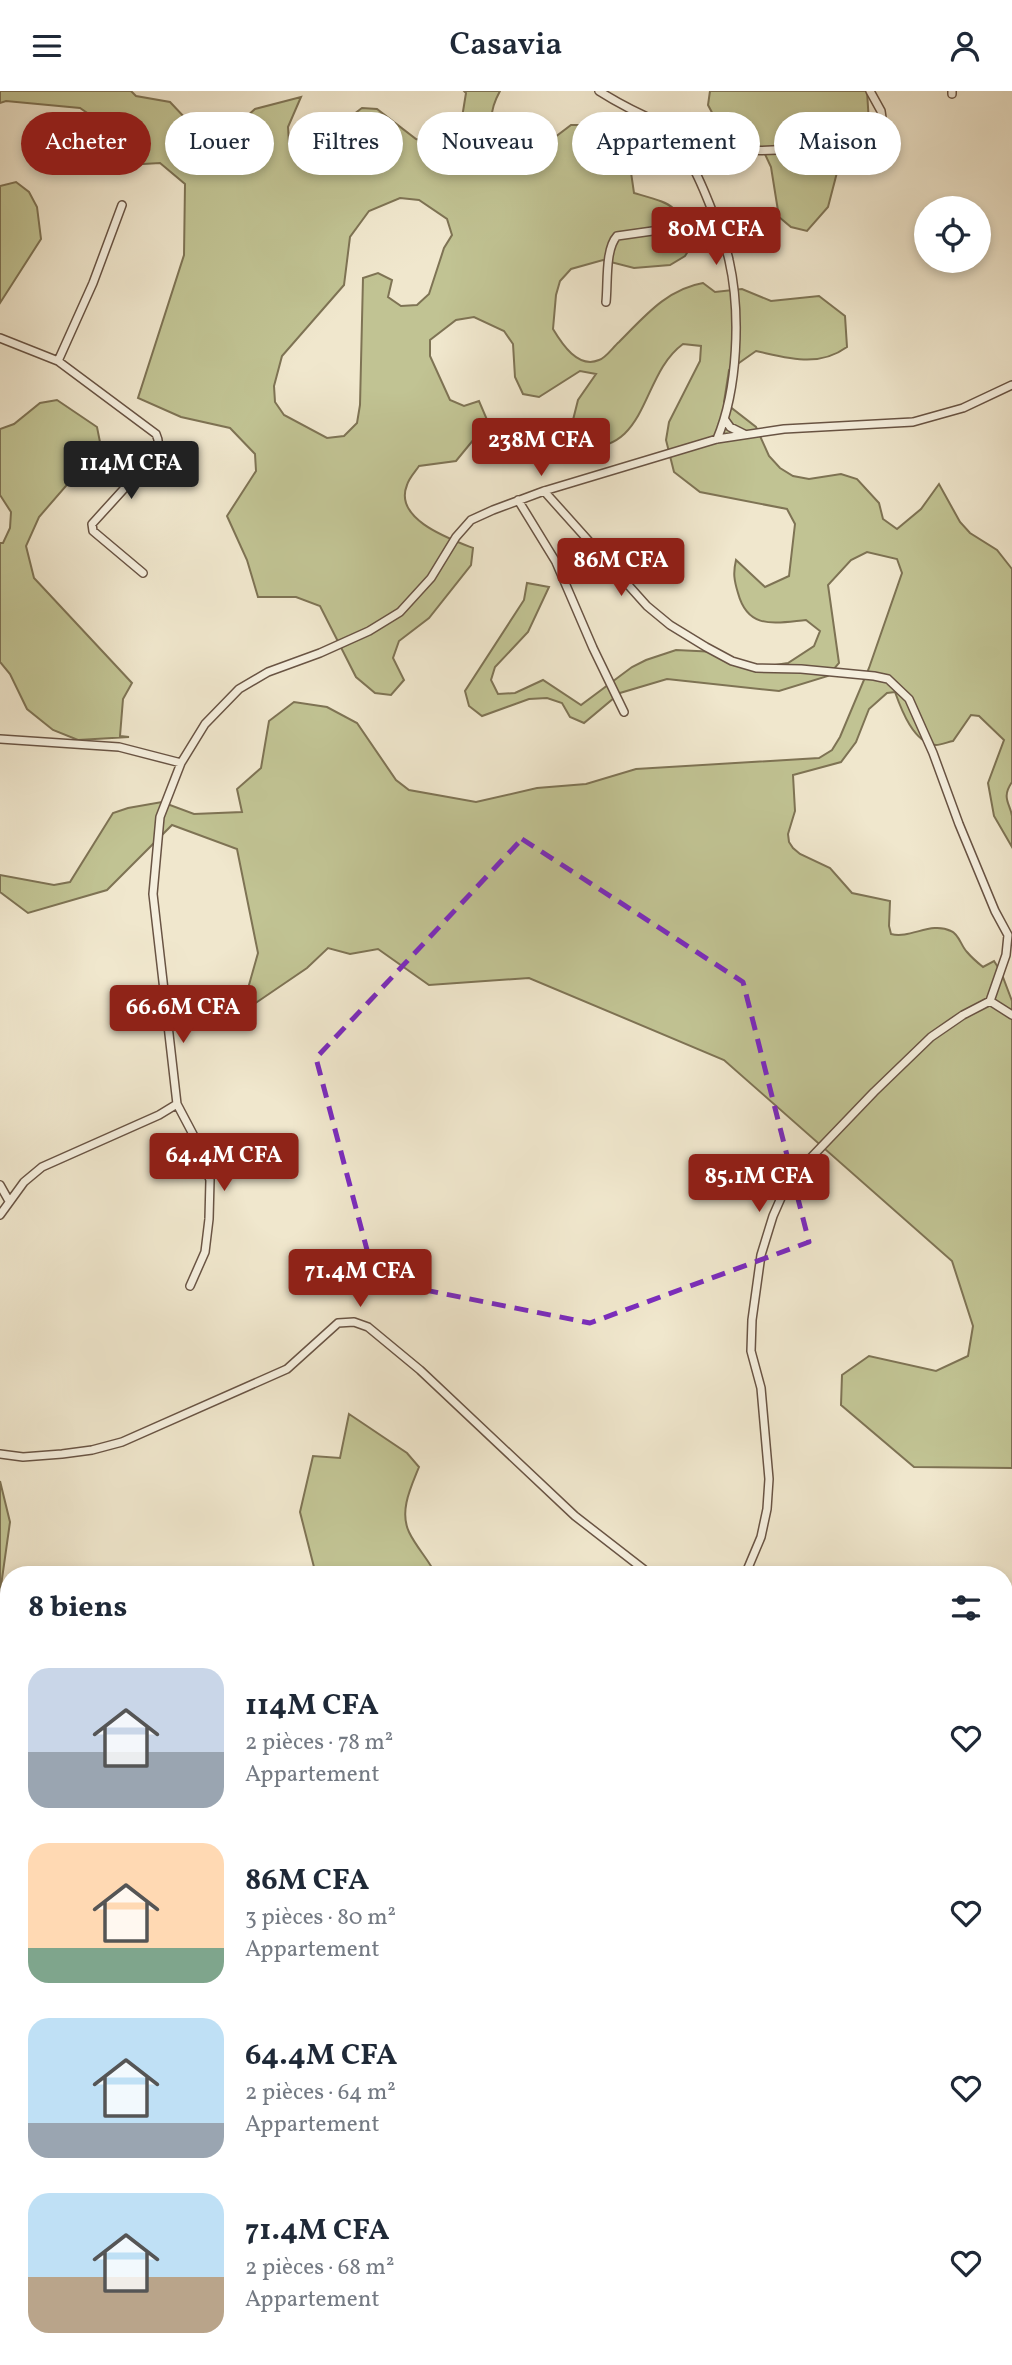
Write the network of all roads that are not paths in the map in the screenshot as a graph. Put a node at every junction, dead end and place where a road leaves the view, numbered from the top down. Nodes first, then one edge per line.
1 (599, 91) edge
2 (870, 91) edge
3 (637, 112) edge
4 (760, 150) edge
5 (697, 175) edge
6 (121, 205) dead end
7 (716, 222) junction
8 (606, 302) dead end
9 (0, 338) edge
10 (58, 361) junction
11 (1012, 385) edge
12 (725, 420) junction
13 (744, 434) junction
14 (717, 439) junction
15 (544, 491) junction
16 (518, 500) junction
17 (143, 573) dead end
18 (624, 712) dead end
19 (0, 739) edge
20 (181, 764) junction
21 (1012, 926) edge
22 (1008, 935) junction
23 (990, 1001) junction
24 (1012, 1014) edge
25 (177, 1104) junction
26 (0, 1185) edge
27 (9, 1201) junction
28 (0, 1215) edge
29 (190, 1286) dead end
30 (0, 1454) edge
31 (639, 1566) edge
32 (749, 1566) edge

1 - 3 street
2 - 4 street
5 - 7 street
6 - 10 street
7 - 8 street
7 - 12 street
9 - 10 street
10 - 17 street
11 - 13 street
12 - 13 street
12 - 14 street
13 - 14 street
14 - 15 street
15 - 16 street
15 - 22 street
16 - 18 street
16 - 20 street
19 - 20 street
20 - 25 street
21 - 22 street
22 - 23 street
23 - 24 street
23 - 32 street
25 - 27 street
25 - 29 street
26 - 27 street
27 - 28 street
30 - 31 street

